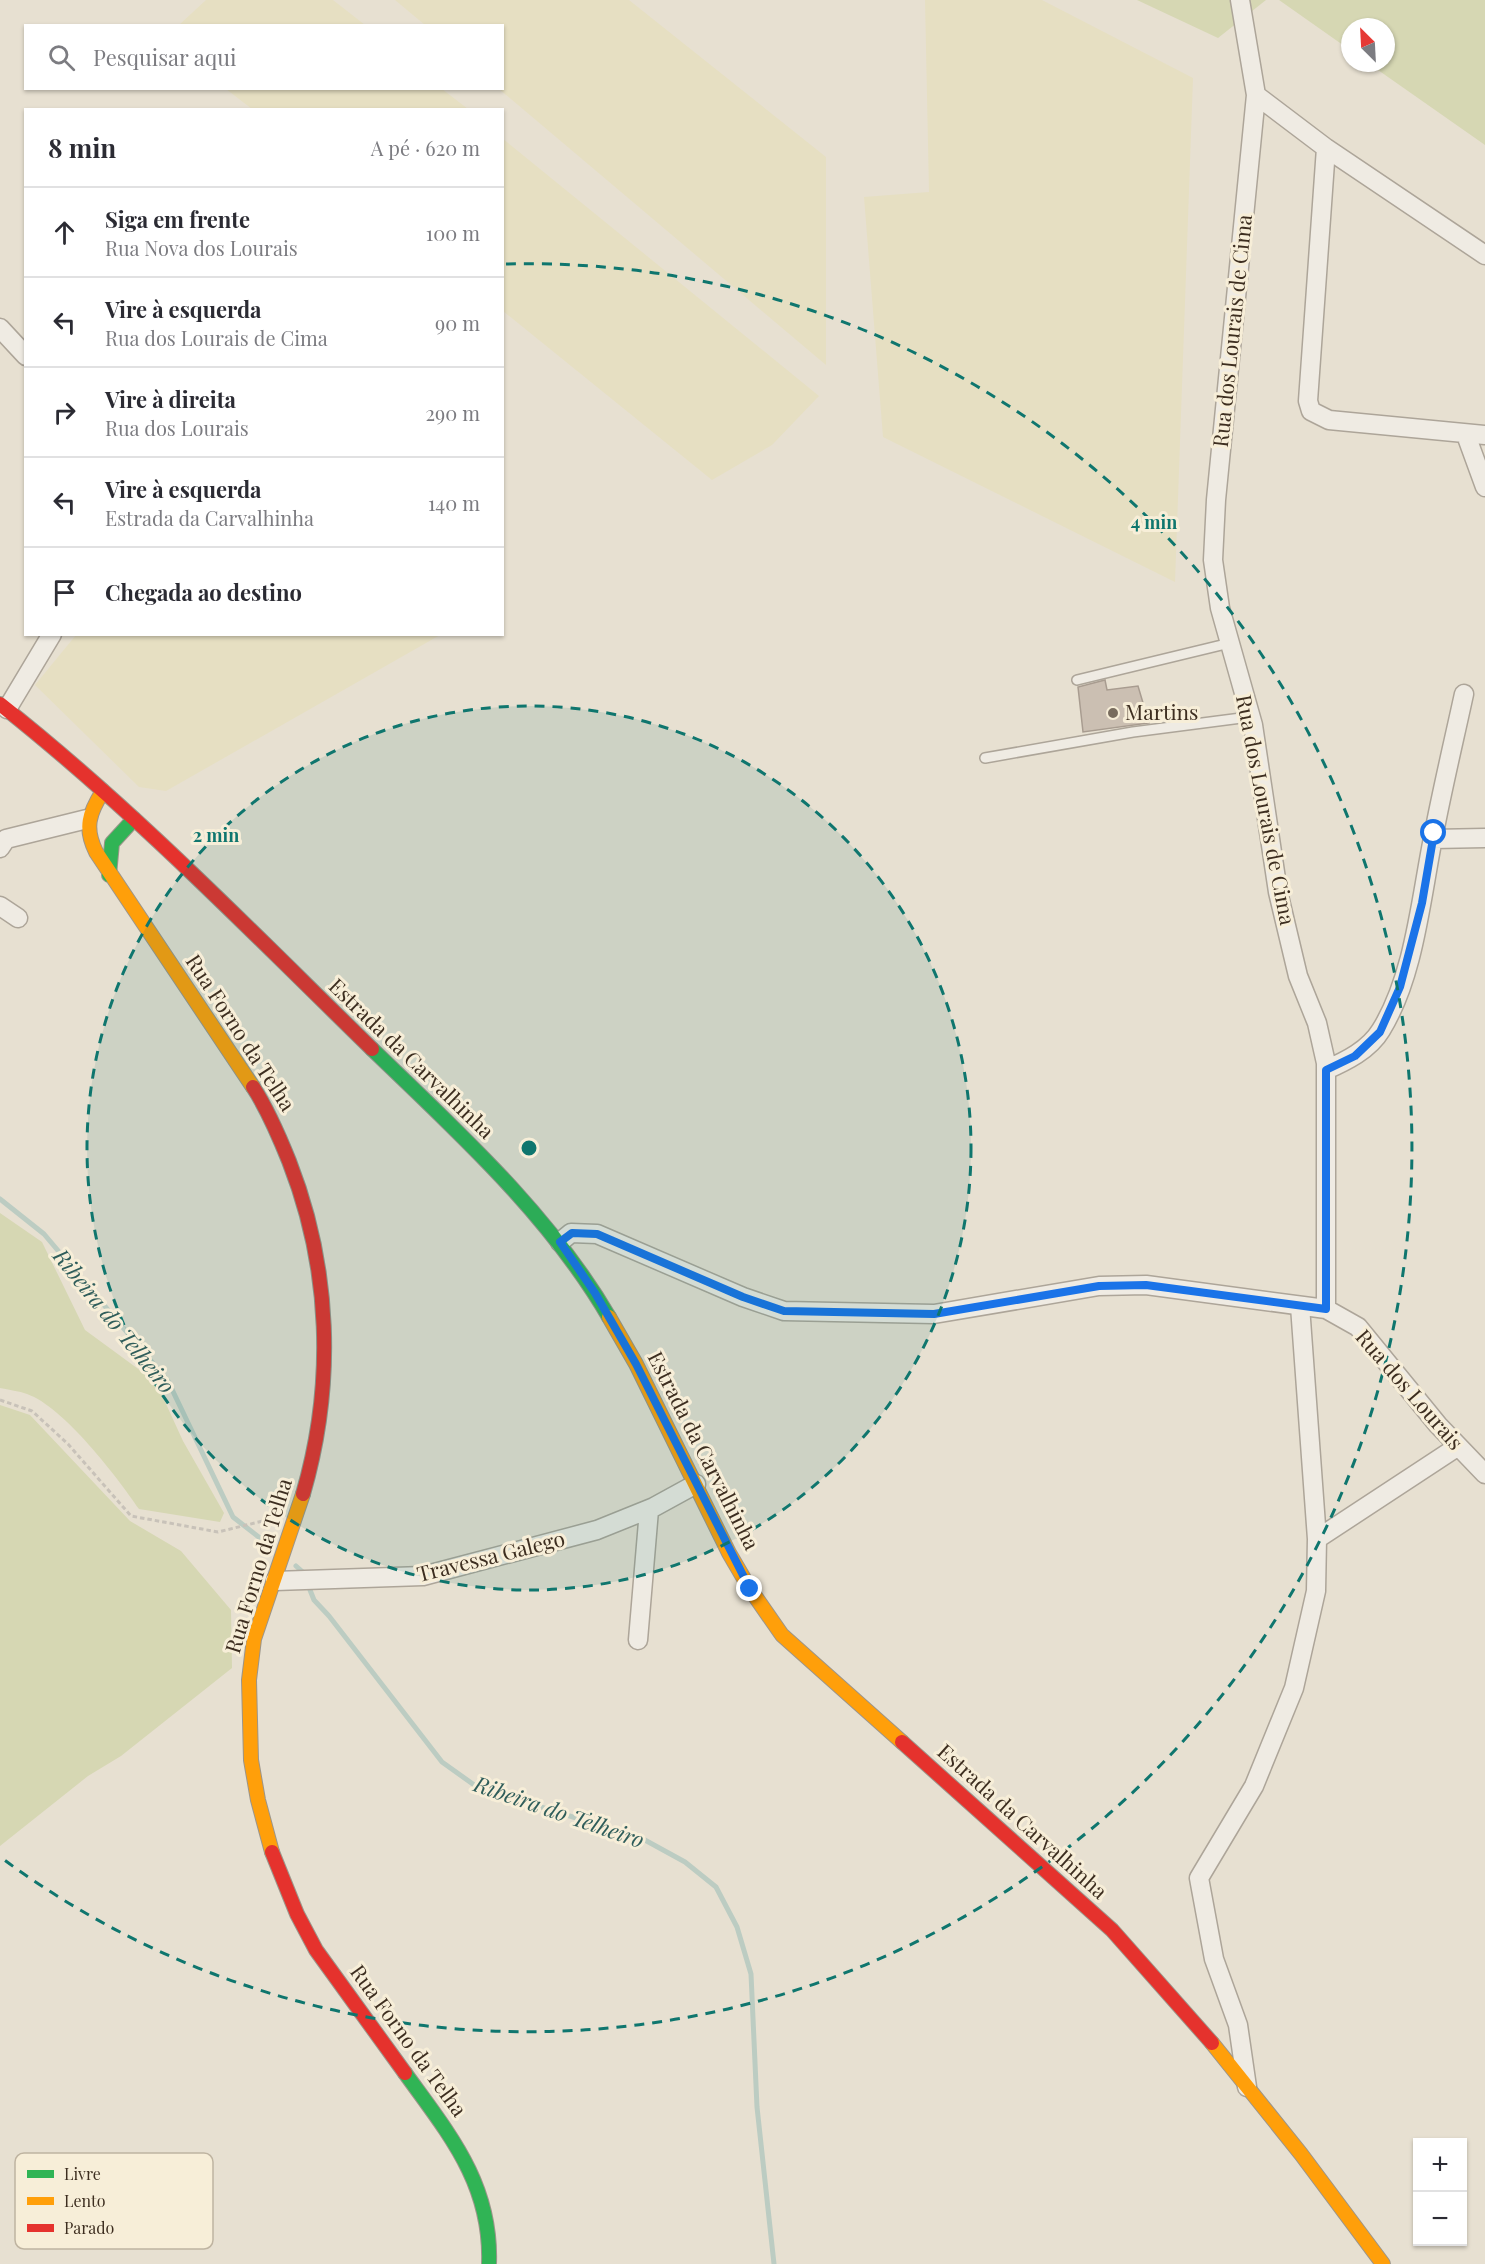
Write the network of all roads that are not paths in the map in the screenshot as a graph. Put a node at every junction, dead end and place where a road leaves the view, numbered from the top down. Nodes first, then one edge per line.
1 (1240, 0) edge
2 (1256, 94) junction
3 (1326, 148) junction
4 (1485, 255) edge
5 (0, 328) edge
6 (24, 354) edge
7 (1466, 435) junction
8 (1485, 435) edge
9 (1485, 487) edge
10 (51, 636) edge
11 (1230, 643) junction
12 (1077, 680) dead end
13 (1464, 694) dead end
14 (3, 706) edge
15 (1249, 717) junction
16 (985, 758) dead end
17 (103, 790) junction
18 (134, 819) junction
19 (87, 822) junction
20 (114, 835) junction
21 (1485, 838) edge
22 (1433, 839) junction
23 (0, 848) edge
24 (109, 875) junction
25 (0, 906) edge
26 (18, 918) dead end
27 (1326, 1070) junction
28 (560, 1242) junction
29 (1300, 1306) junction
30 (1326, 1309) junction
31 (1457, 1447) junction
32 (1485, 1474) edge
33 (696, 1484) junction
34 (649, 1510) junction
35 (1317, 1539) junction
36 (274, 1581) junction
37 (638, 1640) dead end
38 (1247, 2086) junction
39 (489, 2264) edge
40 (1383, 2264) edge

1 - 2 street, Rua dos Lourais de Cima
2 - 3 street
2 - 11 street, Rua dos Lourais de Cima
3 - 4 street
3 - 7 street
5 - 6 street
7 - 8 street
7 - 9 street
10 - 14 street
11 - 12 lane
11 - 15 street, Rua dos Lourais de Cima
13 - 22 street
14 - 17 main road, Estrada da Carvalhinha
15 - 16 lane
15 - 27 street, Rua dos Lourais de Cima
17 - 18 main road, Estrada da Carvalhinha
17 - 19 main road
18 - 20 main road
18 - 28 main road, Estrada da Carvalhinha
19 - 20 main road
19 - 23 street
19 - 24 main road, Rua Forno da Telha
20 - 24 main road
21 - 22 street
22 - 27 street
24 - 36 main road, Rua Forno da Telha
25 - 26 street
27 - 30 street, Rua dos Lourais de Cima
28 - 29 street, Rua dos Lourais
28 - 33 main road, Estrada da Carvalhinha
29 - 30 street, Rua dos Lourais
29 - 35 street
30 - 31 street, Rua dos Lourais
31 - 32 street, Rua dos Lourais
31 - 35 street
33 - 34 street, Travessa Galego
33 - 38 main road, Estrada da Carvalhinha
34 - 36 street, Travessa Galego
34 - 37 street
35 - 38 street
36 - 39 main road, Rua Forno da Telha
38 - 40 main road, Estrada da Carvalhinha

